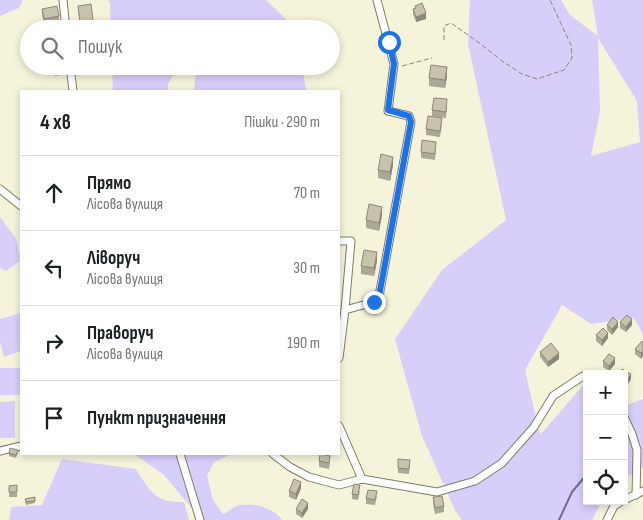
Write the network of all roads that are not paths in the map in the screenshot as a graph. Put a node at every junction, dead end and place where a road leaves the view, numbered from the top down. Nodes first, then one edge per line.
1 (63, 0) edge
2 (377, 0) edge
3 (65, 20) edge
4 (71, 75) edge
5 (73, 90) edge
6 (0, 189) edge
7 (20, 205) edge
8 (340, 241) edge
9 (345, 310) junction
10 (340, 350) edge
11 (583, 376) edge
12 (628, 426) edge
13 (340, 428) edge
14 (20, 446) edge
15 (0, 451) edge
16 (180, 455) edge
17 (274, 455) edge
18 (362, 479) junction
19 (643, 492) edge
20 (636, 495) junction
21 (628, 499) edge
22 (616, 505) edge
23 (200, 520) edge
24 (607, 520) edge

1 - 3 street
2 - 9 street
4 - 5 street
6 - 7 street
8 - 9 street
9 - 10 street
11 - 18 street
12 - 20 street
13 - 18 street
14 - 15 street
16 - 23 street
17 - 18 street
19 - 20 street
20 - 21 street
22 - 24 street

